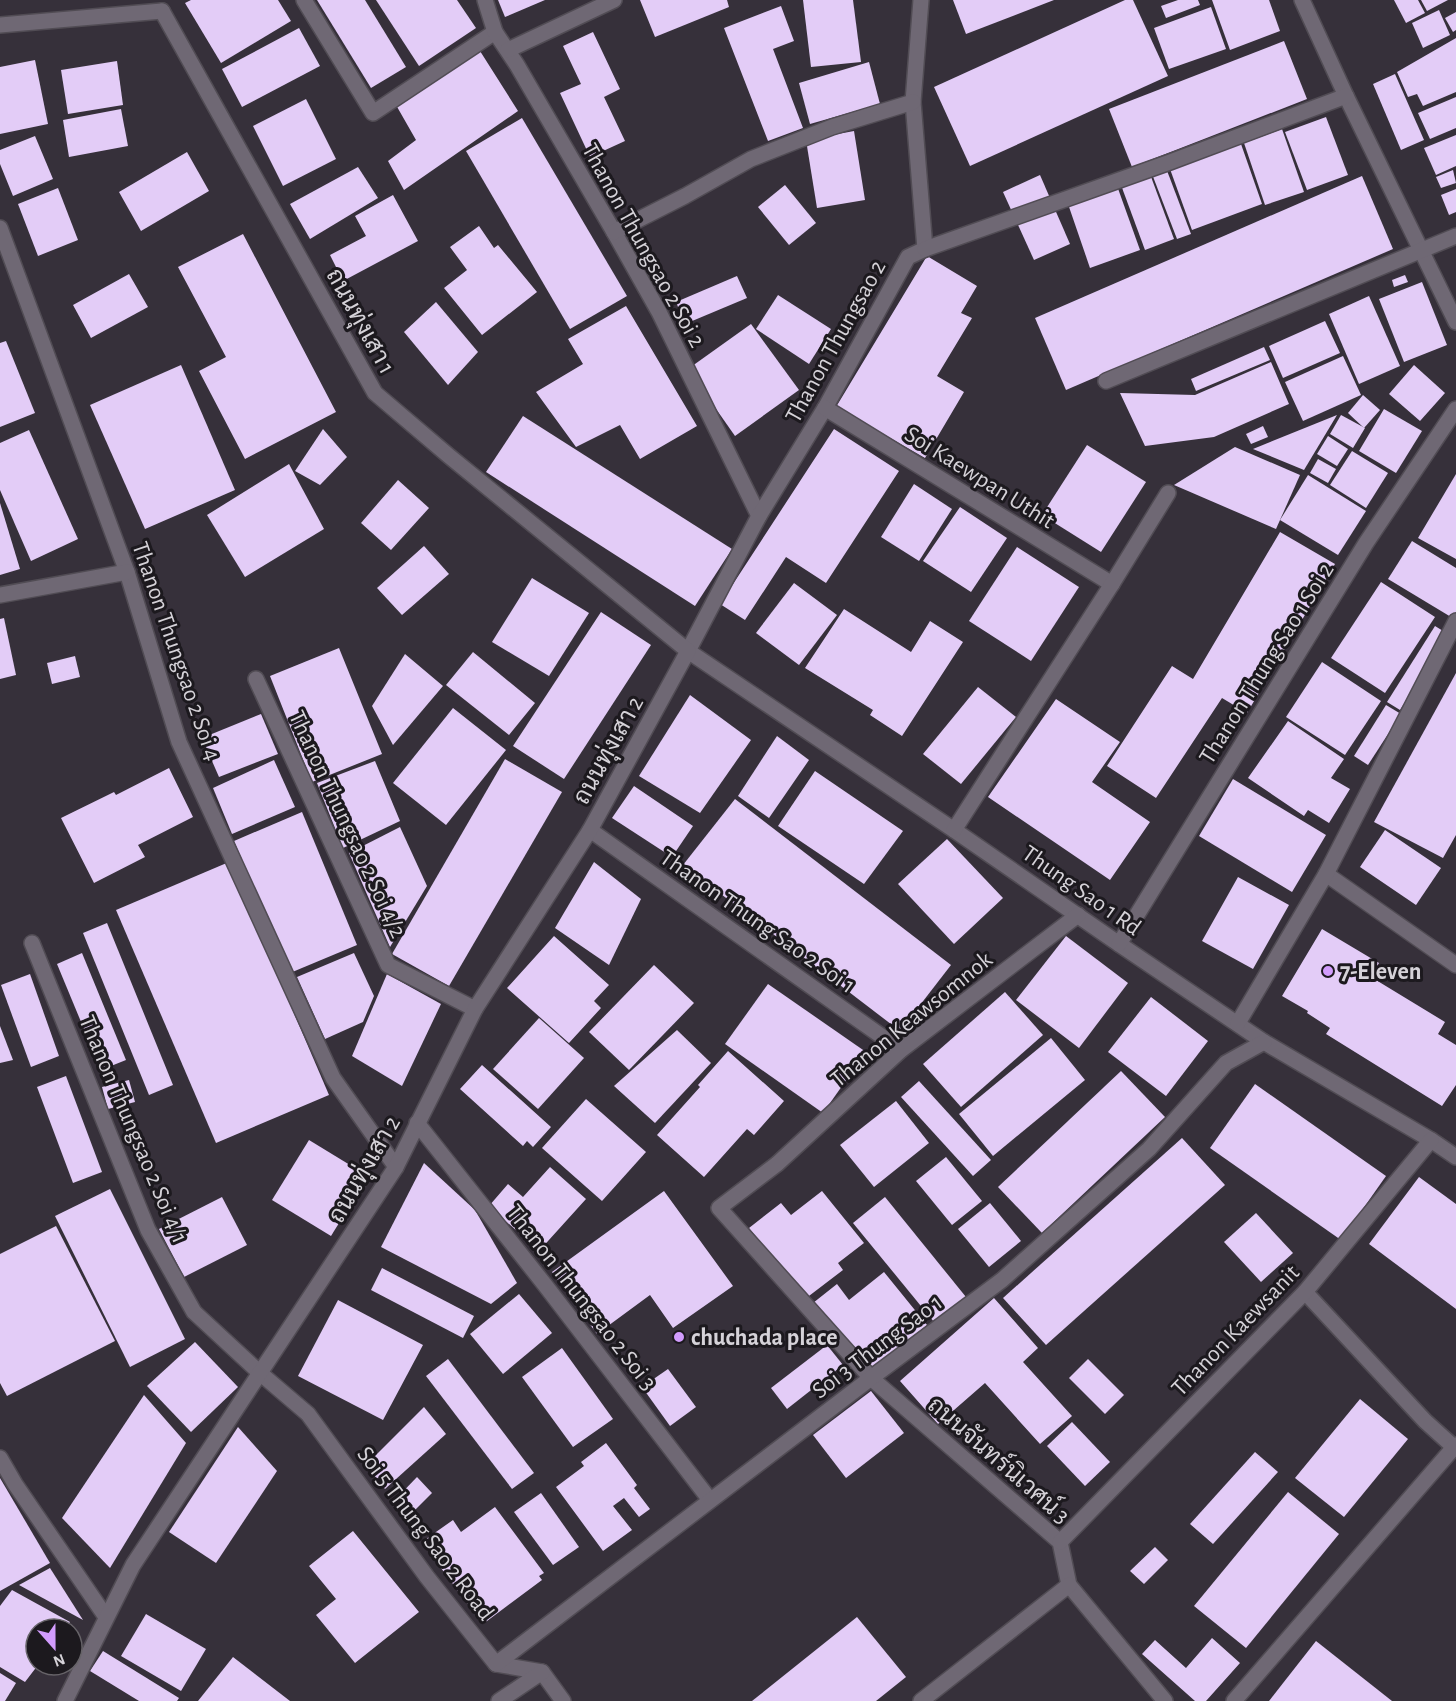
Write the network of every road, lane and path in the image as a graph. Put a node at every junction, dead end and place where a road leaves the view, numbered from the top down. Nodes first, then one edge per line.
1 (304, 0) edge
2 (484, 0) edge
3 (614, 0) edge
4 (921, 0) edge
5 (1302, 0) edge
6 (157, 6) edge
7 (0, 25) edge
8 (495, 32) junction
9 (508, 50) junction
10 (1346, 96) junction
11 (913, 102) junction
12 (615, 232) junction
13 (1, 233) edge
14 (1456, 236) edge
15 (925, 249) junction
16 (1421, 250) junction
17 (1456, 322) edge
18 (1106, 381) dead end
19 (825, 408) junction
20 (1456, 409) edge
21 (1168, 493) dead end
22 (759, 516) junction
23 (127, 572) junction
24 (1112, 584) junction
25 (0, 595) edge
26 (1456, 621) edge
27 (688, 651) junction
28 (256, 679) dead end
29 (590, 830) junction
30 (954, 830) junction
31 (1326, 874) junction
32 (1078, 915) junction
33 (32, 943) dead end
34 (1119, 944) junction
35 (1456, 965) edge
36 (475, 1009) junction
37 (1238, 1023) junction
38 (1264, 1041) junction
39 (901, 1050) junction
40 (417, 1123) junction
41 (1431, 1140) junction
42 (1456, 1157) edge
43 (396, 1167) junction
44 (1305, 1292) junction
45 (260, 1373) junction
46 (871, 1378) junction
47 (1455, 1447) edge
48 (0, 1458) edge
49 (710, 1500) junction
50 (1060, 1542) junction
51 (1069, 1585) junction
52 (106, 1617) junction
53 (496, 1664) junction
54 (542, 1672) junction
55 (64, 1701) edge
56 (499, 1701) edge
57 (563, 1701) edge
58 (921, 1701) edge
59 (1165, 1701) edge
60 (1234, 1701) edge

1 - 8 street
2 - 8 street, Thanon Thungsao 2 Soi 2
3 - 9 street
4 - 11 street
5 - 10 street
6 - 7 street
6 - 27 street, ถนนทุ่งเสา 1
8 - 9 street, Thanon Thungsao 2 Soi 2
9 - 12 street, Thanon Thungsao 2 Soi 2
10 - 15 street, Thanon Thungsao 2
10 - 16 street
11 - 12 street
11 - 15 street
12 - 22 street, Thanon Thungsao 2 Soi 2
13 - 23 street, Thanon Thungsao 2 Soi 4
14 - 16 street
15 - 19 street, Thanon Thungsao 2
16 - 17 street
16 - 18 street
19 - 22 street, Thanon Thungsao 2
19 - 24 street, Soi Kaewpan Uthit
20 - 34 street, Thanon Thung Sao 1 Soi 2
21 - 24 street
22 - 27 street, Thanon Thungsao 2
23 - 25 street
23 - 43 street, Thanon Thungsao 2 Soi 4
24 - 30 street
26 - 31 street
27 - 29 street, ถนนทุ่งเสา 2
27 - 30 street, Thung Sao 1 Rd
28 - 36 street, Thanon Thungsao 2 Soi 4/2
29 - 36 street, ถนนทุ่งเสา 2
29 - 39 street, Thanon Thung Sao 2 Soi 1
30 - 32 street, Thung Sao 1 Rd
31 - 35 street
31 - 37 street
32 - 34 street, Thung Sao 1 Rd
32 - 39 street, Thanon Keawsomnok
33 - 45 street, Thanon Thungsao 2 Soi 4/1
34 - 37 street, Thung Sao 1 Rd
36 - 40 street, ถนนทุ่งเสา 2
37 - 38 street, Thung Sao 1 Rd
38 - 41 street, Thung Sao 1 Rd
38 - 46 street, Soi 3 Thung Sao 1
39 - 46 street, Thanon Keawsomnok
40 - 43 street, ถนนทุ่งเสา 2
40 - 49 street, Thanon Thungsao 2 Soi 3
41 - 42 street, Thung Sao 1 Rd
41 - 44 street, Thanon Kaewsanit
43 - 45 street, ถนนทุ่งเสา 2
44 - 47 street
44 - 50 street, Thanon Kaewsanit
45 - 52 street, ถนนทุ่งเสา 2
45 - 53 street, Soi 5 Thung Sao 2 Road
46 - 49 street, Soi 3 Thung Sao 1
46 - 50 street, ถนนจันทร์นิเวศน์ 3
47 - 60 street
48 - 52 street
49 - 53 street, Soi 3 Thung Sao 1
50 - 51 street, ถนนจันทร์นิเวศน์ 3
51 - 58 street
51 - 59 street, ถนนจันทร์นิเวศน์ 3
52 - 55 street, ถนนทุ่งเสา 2
53 - 54 street
54 - 56 street
54 - 57 street

